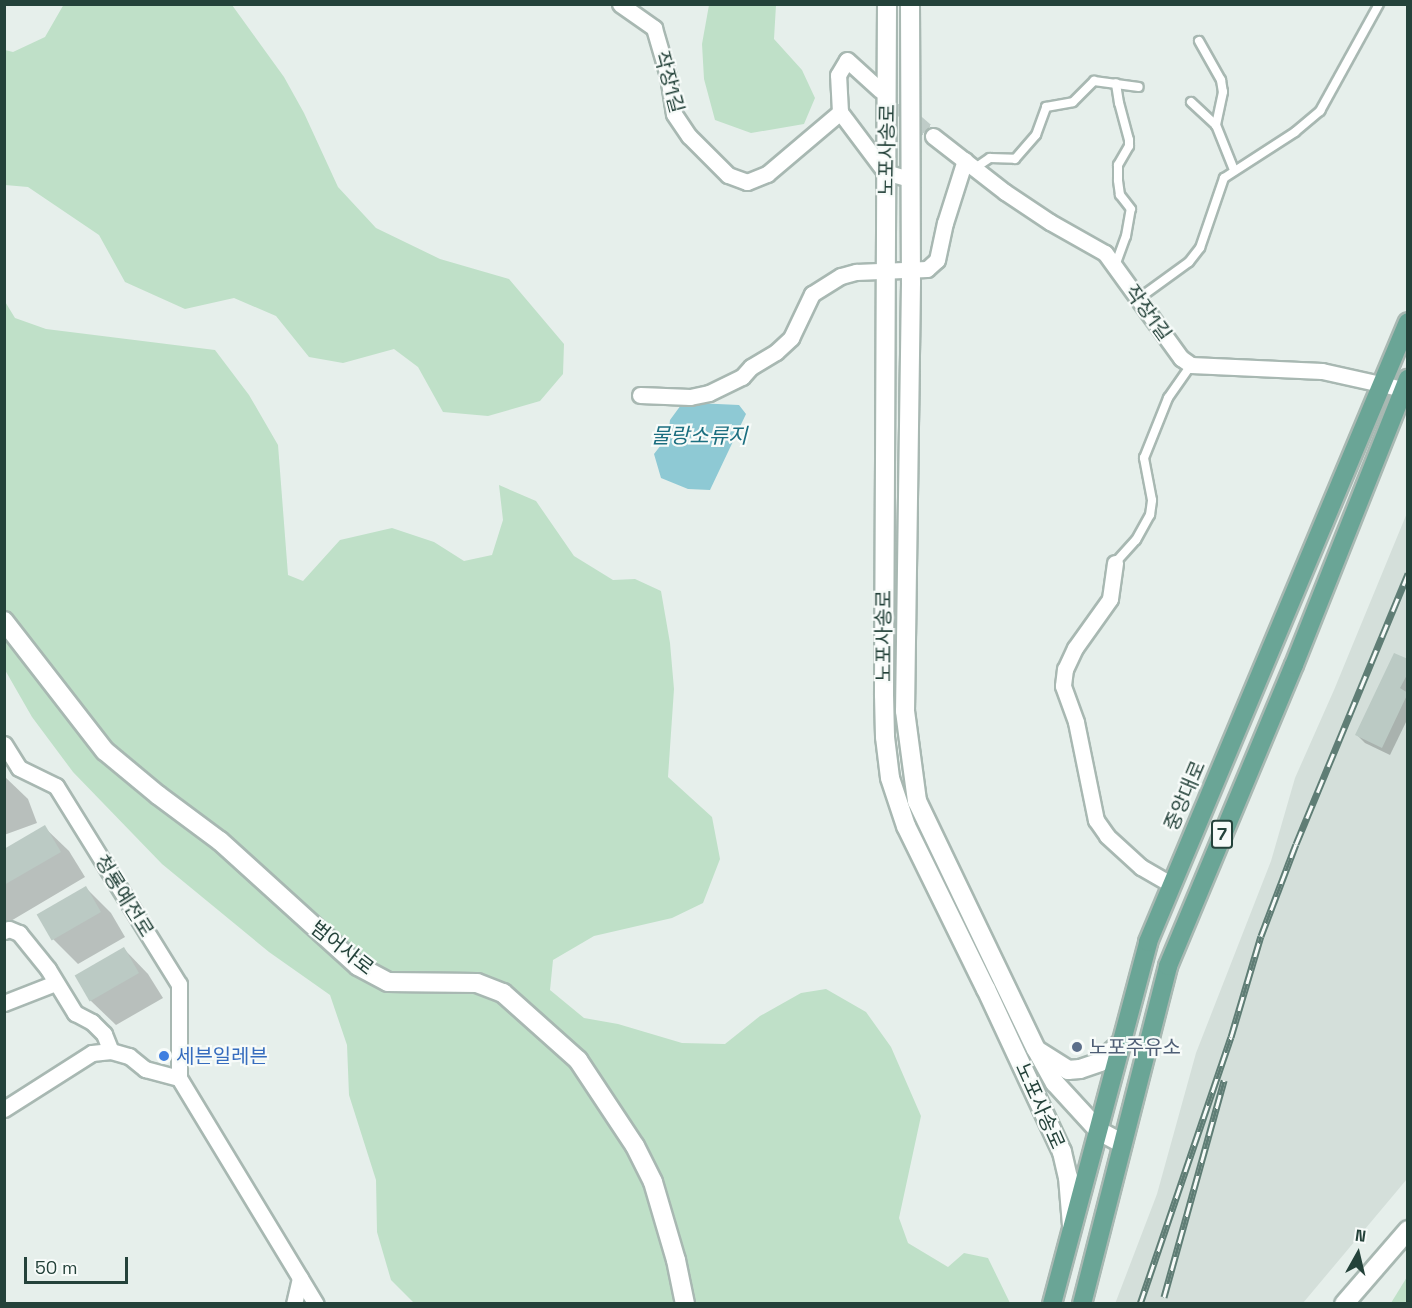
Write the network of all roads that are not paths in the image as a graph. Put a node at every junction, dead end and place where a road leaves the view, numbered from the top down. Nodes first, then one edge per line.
1 (620, 4) edge
2 (887, 4) edge
3 (910, 4) edge
4 (1379, 4) edge
5 (1199, 41) dead end
6 (1116, 83) junction
7 (1139, 87) dead end
8 (880, 90) tunnel mouth
9 (1191, 102) dead end
10 (840, 112) junction
11 (1216, 125) junction
12 (933, 136) tunnel mouth
13 (970, 164) junction
14 (1234, 170) junction
15 (885, 172) junction
16 (909, 178) junction
17 (1114, 267) junction
18 (911, 271) junction
19 (886, 272) junction
20 (1138, 299) junction
21 (1407, 322) edge
22 (1191, 365) junction
23 (1382, 384) junction
24 (1406, 387) edge
25 (640, 396) dead end
26 (1115, 563) joint
27 (4, 621) edge
28 (4, 744) edge
29 (1171, 884) junction
30 (4, 931) edge
31 (55, 983) junction
32 (4, 1003) edge
33 (1121, 1043) junction
34 (1035, 1049) junction
35 (111, 1051) junction
36 (179, 1078) junction
37 (4, 1109) edge
38 (1099, 1131) junction
39 (1122, 1143) junction
40 (1072, 1228) junction
41 (1407, 1230) edge
42 (300, 1278) junction
43 (294, 1304) edge
44 (316, 1304) edge
45 (685, 1304) edge
46 (1052, 1304) edge
47 (1082, 1304) edge
48 (1344, 1304) edge

1 - 10 street, 작장1길
2 - 15 main road, 노포사송로
3 - 16 main road, 노포사송로
4 - 14 lane
5 - 11 lane
6 - 7 lane
6 - 13 lane
6 - 17 lane
8 - 10 street
9 - 11 lane
10 - 15 street
11 - 14 lane
12 - 13 street, 작장1길
13 - 17 street, 작장1길
13 - 18 street
14 - 20 lane
15 - 16 street
15 - 19 main road, 노포사송로
16 - 18 main road, 노포사송로
17 - 20 street, 작장1길
18 - 19 street
18 - 34 main road, 노포사송로
19 - 25 street
19 - 40 main road, 노포사송로
20 - 22 street, 작장1길
21 - 23 main road, 중앙대로 / 7
22 - 23 street
22 - 26 lane
23 - 24 street
23 - 29 main road, 중앙대로 / 7
24 - 39 main road, 7
26 - 29 street
27 - 45 main road, 범어사로
28 - 36 street, 청룡예전로
29 - 33 main road, 중앙대로 / 7
30 - 31 street
31 - 32 street
31 - 35 street
33 - 34 main road
33 - 38 main road, 중앙대로 / 7
34 - 38 main road, 노포사송로
35 - 36 street
35 - 37 street
36 - 42 street
38 - 39 main road, 노포사송로
38 - 40 main road, 중앙대로 / 7
39 - 47 main road, 7
40 - 46 main road, 중앙대로 / 7
41 - 48 main road
42 - 43 street
42 - 44 street

